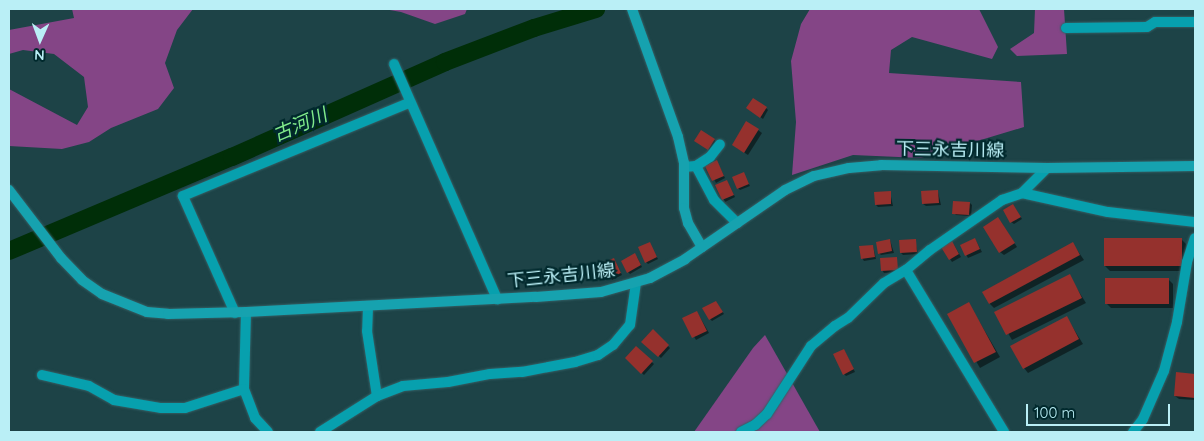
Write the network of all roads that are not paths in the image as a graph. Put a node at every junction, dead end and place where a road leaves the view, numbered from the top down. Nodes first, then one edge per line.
1 (632, 9) edge
2 (1195, 22) edge
3 (1066, 28) dead end
4 (394, 64) dead end
5 (409, 101) junction
6 (720, 144) dead end
7 (696, 166) junction
8 (1195, 166) edge
9 (684, 167) junction
10 (1047, 168) junction
11 (9, 190) edge
12 (1022, 193) junction
13 (1195, 222) edge
14 (737, 223) junction
15 (1195, 238) edge
16 (702, 247) junction
17 (906, 270) junction
18 (636, 283) junction
19 (497, 299) junction
20 (368, 307) junction
21 (235, 312) junction
22 (246, 312) junction
23 (42, 375) dead end
24 (244, 389) junction
25 (377, 396) junction
26 (268, 432) edge
27 (320, 432) edge
28 (741, 432) edge
29 (1004, 432) edge
30 (1133, 432) edge

1 - 9 main road
2 - 3 street
4 - 5 street
5 - 19 street
5 - 21 street
6 - 7 street
7 - 9 street
7 - 14 street
8 - 10 main road, 下三永吉川線
9 - 16 main road
10 - 12 street
10 - 14 main road, 下三永吉川線
11 - 21 main road, 下三永吉川線
12 - 13 street
12 - 17 street
14 - 16 main road, 下三永吉川線
15 - 30 street
16 - 18 main road, 下三永吉川線
17 - 28 street
17 - 29 street
18 - 19 main road, 下三永吉川線
18 - 25 street
19 - 20 main road, 下三永吉川線
20 - 22 main road, 下三永吉川線
20 - 25 street
21 - 22 main road, 下三永吉川線
22 - 24 street
23 - 24 street
24 - 26 street
25 - 27 street

